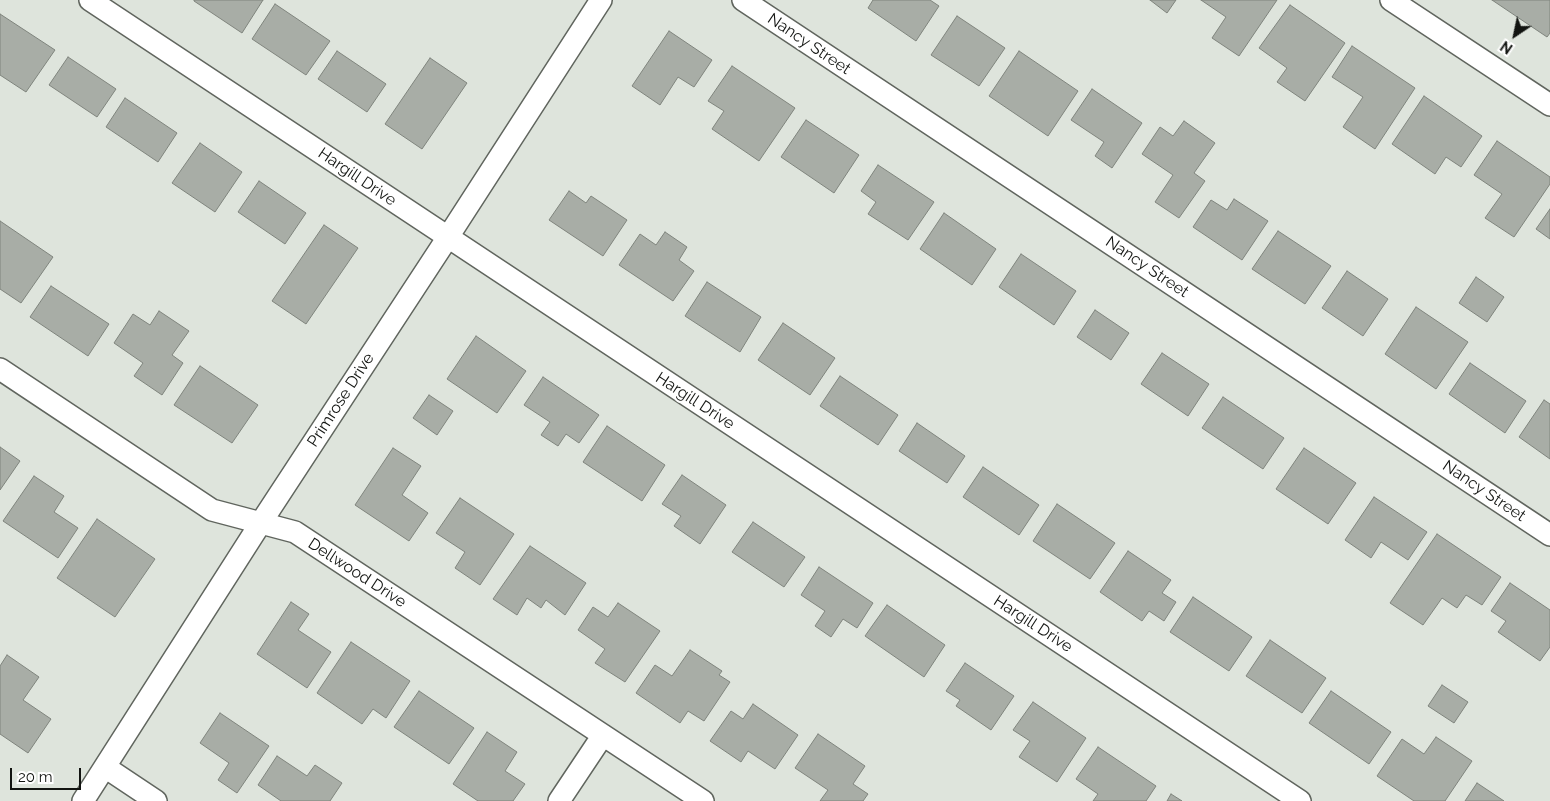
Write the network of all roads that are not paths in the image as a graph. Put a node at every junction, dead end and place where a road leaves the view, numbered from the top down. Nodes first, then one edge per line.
1 (90, 0) edge
2 (600, 0) edge
3 (743, 0) edge
4 (1392, 0) edge
5 (1550, 106) edge
6 (448, 237) junction
7 (0, 369) edge
8 (260, 524) junction
9 (1550, 535) edge
10 (603, 735) junction
11 (105, 767) junction
12 (84, 801) edge
13 (156, 801) edge
14 (559, 801) edge
15 (703, 801) edge
16 (1300, 801) edge

1 - 6 street, Hargill Drive
2 - 6 street, Primrose Drive
3 - 9 street, Nancy Street
4 - 5 street
6 - 8 street, Primrose Drive
6 - 16 street, Hargill Drive
7 - 8 street, Dellwood Drive
8 - 10 street, Dellwood Drive
8 - 11 street, Primrose Drive
10 - 14 street
10 - 15 street, Dellwood Drive
11 - 12 street, Primrose Drive
11 - 13 street

